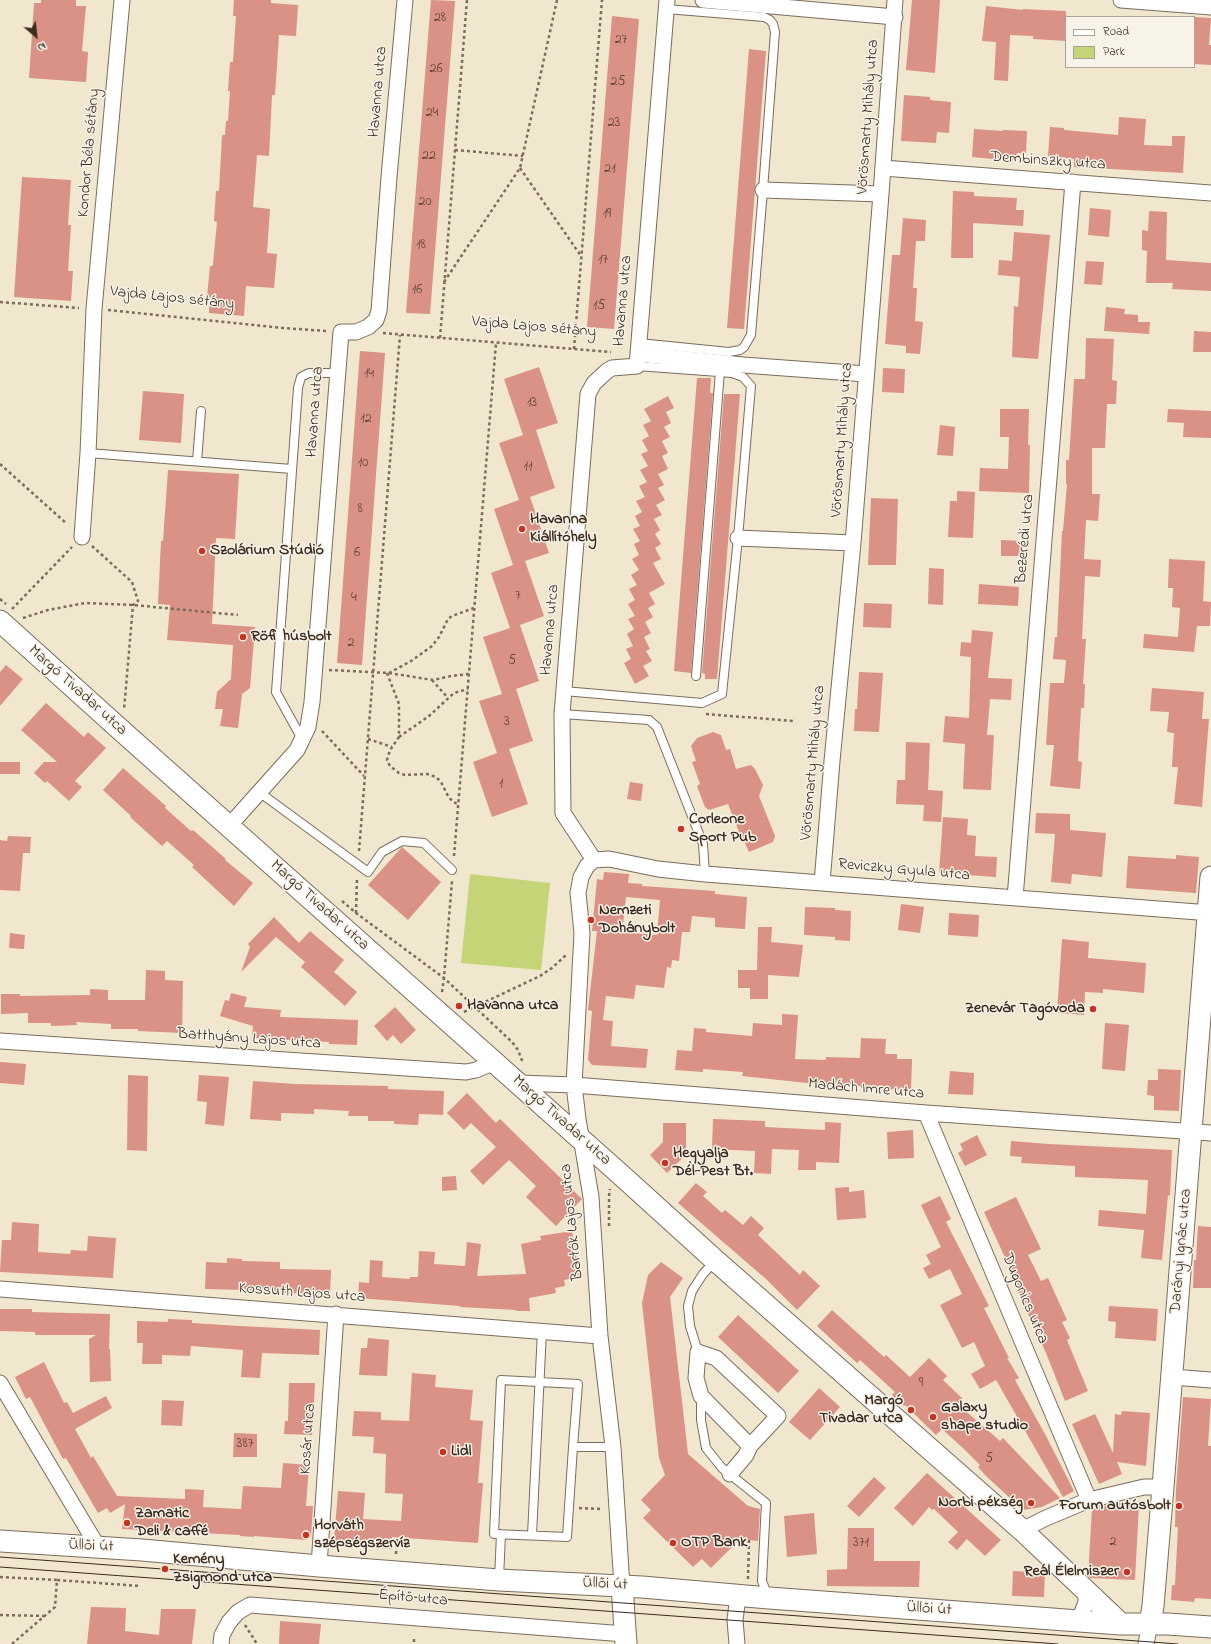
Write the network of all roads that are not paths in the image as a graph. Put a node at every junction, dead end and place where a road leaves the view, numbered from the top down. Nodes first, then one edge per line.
1 (122, 0) edge
2 (405, 0) edge
3 (703, 0) edge
4 (895, 0) edge
5 (1121, 0) edge
6 (667, 5) edge
7 (1211, 7) edge
8 (894, 17) junction
9 (883, 168) junction
10 (1073, 182) junction
11 (763, 190) junction
12 (881, 194) junction
13 (1211, 194) edge
14 (638, 355) junction
15 (720, 372) junction
16 (338, 373) junction
17 (866, 374) junction
18 (201, 411) dead end
19 (88, 453) junction
20 (197, 461) junction
21 (292, 469) junction
22 (82, 537) road end
23 (738, 538) junction
24 (853, 543) junction
25 (0, 621) edge
26 (696, 676) dead end
27 (564, 691) junction
28 (562, 714) junction
29 (302, 739) junction
30 (260, 792) junction
31 (230, 826) junction
32 (594, 860) junction
33 (452, 870) road end
34 (705, 874) junction
35 (1211, 877) edge
36 (822, 883) junction
37 (1015, 898) junction
38 (1210, 913) edge
39 (0, 1041) edge
40 (495, 1062) junction
41 (529, 1083) junction
42 (574, 1085) junction
43 (926, 1113) junction
44 (1201, 1132) edge
45 (582, 1140) junction
46 (716, 1261) junction
47 (0, 1289) edge
48 (336, 1314) junction
49 (542, 1331) junction
50 (600, 1336) junction
51 (698, 1352) junction
52 (1172, 1377) junction
53 (1211, 1380) edge
54 (540, 1382) junction
55 (0, 1383) edge
56 (701, 1396) junction
57 (750, 1446) junction
58 (573, 1447) junction
59 (613, 1447) junction
60 (730, 1474) junction
61 (1163, 1487) junction
62 (1089, 1500) junction
63 (1022, 1530) junction
64 (501, 1534) junction
65 (532, 1535) junction
66 (0, 1541) edge
67 (98, 1547) junction
68 (319, 1566) junction
69 (499, 1580) junction
70 (622, 1586) junction
71 (743, 1588) junction
72 (1086, 1590) junction
73 (769, 1598) junction
74 (1078, 1621) junction
75 (1121, 1624) junction
76 (1150, 1624) junction
77 (1211, 1627) edge
78 (625, 1639) edge
79 (221, 1644) edge
80 (737, 1644) edge
81 (1146, 1644) edge

1 - 19 street, Kondor Béla sétány
2 - 16 street, Havanna utca
3 - 8 street
4 - 8 street, Vörösmarty Mihály utca
5 - 7 street
6 - 11 lane
6 - 14 street, Havanna utca
8 - 9 street, Vörösmarty Mihály utca
9 - 10 street, Dembinszky utca
9 - 12 street, Vörösmarty Mihály utca
10 - 13 street, Dembinszky utca
10 - 37 street, Bezerédi utca
11 - 12 street
11 - 14 lane
12 - 17 street, Vörösmarty Mihály utca
14 - 15 lane
14 - 17 street
14 - 27 street, Havanna utca
15 - 23 lane
15 - 26 lane
16 - 21 lane
16 - 29 street, Havanna utca
17 - 24 street, Vörösmarty Mihály utca
18 - 20 lane
19 - 20 lane
19 - 22 street, Kondor Béla sétány
20 - 21 lane
21 - 29 lane
23 - 24 street
23 - 27 lane
24 - 36 street, Vörösmarty Mihály utca
25 - 31 street, Margó Tivadar utca
27 - 28 street, Havanna utca
28 - 32 street, Havanna utca
28 - 34 lane
29 - 30 street, Havanna utca
30 - 31 street, Havanna utca
30 - 33 lane
31 - 40 street, Margó Tivadar utca
32 - 34 street, Reviczky Gyula utca
32 - 42 street, Bartók Lajos utca
34 - 36 street, Reviczky Gyula utca
35 - 38 street, Darányi Ignác utca
36 - 37 street, Reviczky Gyula utca
37 - 38 street, Reviczky Gyula utca
38 - 44 street, Darányi Ignác utca
39 - 40 street, Batthyány Lajos utca
40 - 41 street, Margó Tivadar utca
41 - 42 street, Madách Imre utca
41 - 45 street, Margó Tivadar utca
42 - 43 street, Madách Imre utca
42 - 45 street, Bartók Lajos utca
43 - 44 street, Madách Imre utca
43 - 62 street, Dugonics utca
44 - 52 street, Darányi Ignác utca
45 - 46 street, Margó Tivadar utca
45 - 50 street, Bartók Lajos utca
46 - 51 lane
46 - 63 street, Margó Tivadar utca
47 - 48 street, Kossuth Lajos utca
48 - 49 street, Kossuth Lajos utca
48 - 68 street, Kosár utca
49 - 50 street, Kossuth Lajos utca
49 - 54 lane
50 - 59 street, Bartók Lajos utca
51 - 56 street
51 - 57 street
52 - 53 street
52 - 61 street, Darányi Ignác utca
54 - 58 lane
54 - 64 lane
54 - 65 lane
55 - 67 street
56 - 57 street
56 - 60 lane
57 - 60 street
58 - 59 lane
58 - 65 lane
59 - 70 street, Bartók Lajos utca
60 - 73 lane
61 - 62 street
61 - 76 street, Darányi Ignác utca
62 - 63 street
63 - 72 street, Margó Tivadar utca
64 - 65 lane
64 - 69 lane
66 - 67 street, Üllői út
67 - 68 street, Üllői út
68 - 69 street, Üllői út
69 - 70 street, Üllői út
70 - 71 street, Üllői út
70 - 78 street
71 - 73 street, Üllői út
71 - 80 street
72 - 74 street
72 - 75 street, Margó Tivadar utca
73 - 74 street, Üllői út
74 - 75 street, Üllői út
75 - 76 street, Üllői út
76 - 77 street, Üllői út
76 - 81 street
78 - 79 street, Építő utca

